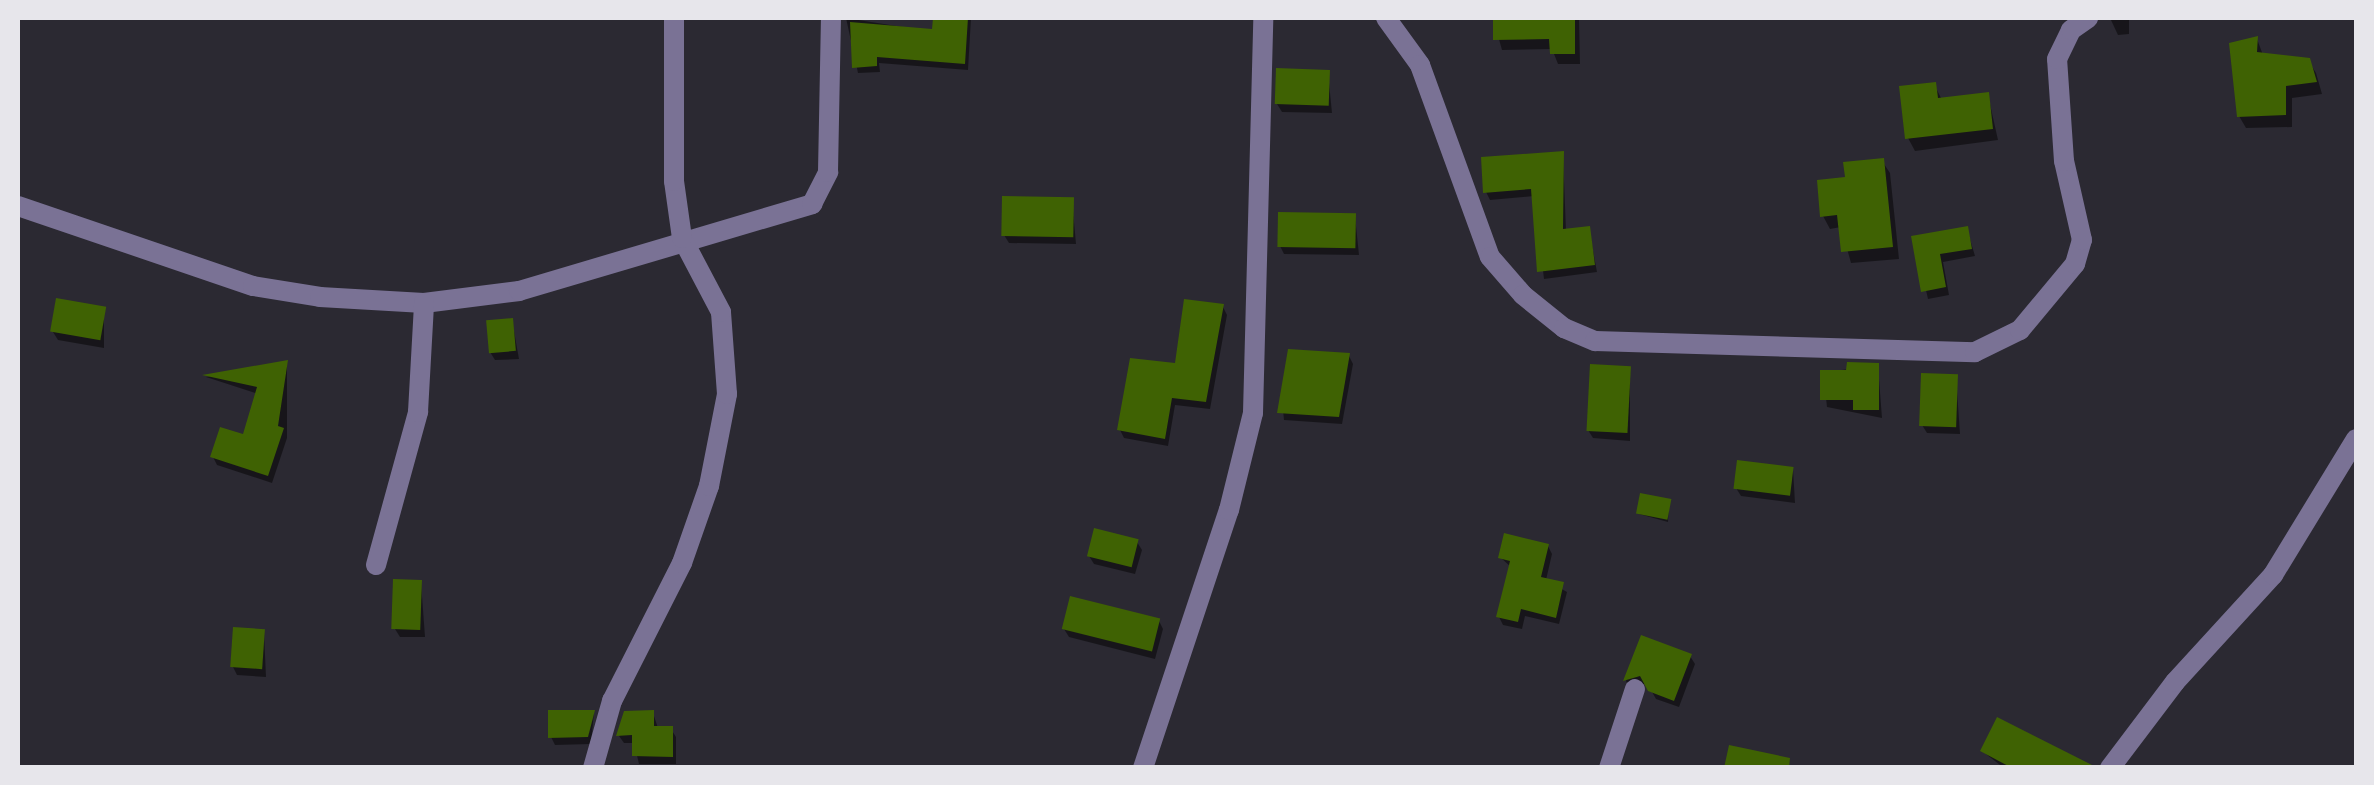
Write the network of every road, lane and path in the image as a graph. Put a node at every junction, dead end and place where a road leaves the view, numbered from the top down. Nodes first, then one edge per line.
1 (674, 18) edge
2 (831, 18) edge
3 (1263, 18) edge
4 (1386, 18) edge
5 (2088, 18) edge
6 (18, 206) edge
7 (682, 238) junction
8 (424, 303) junction
9 (2356, 439) edge
10 (376, 565) dead end
11 (1635, 689) dead end
12 (592, 768) edge
13 (1143, 768) edge
14 (1609, 768) edge
15 (2110, 768) edge

1 - 7 street
2 - 7 street
3 - 13 street
4 - 5 street
6 - 8 street
7 - 8 street
7 - 12 street
8 - 10 street
9 - 15 street
11 - 14 street

